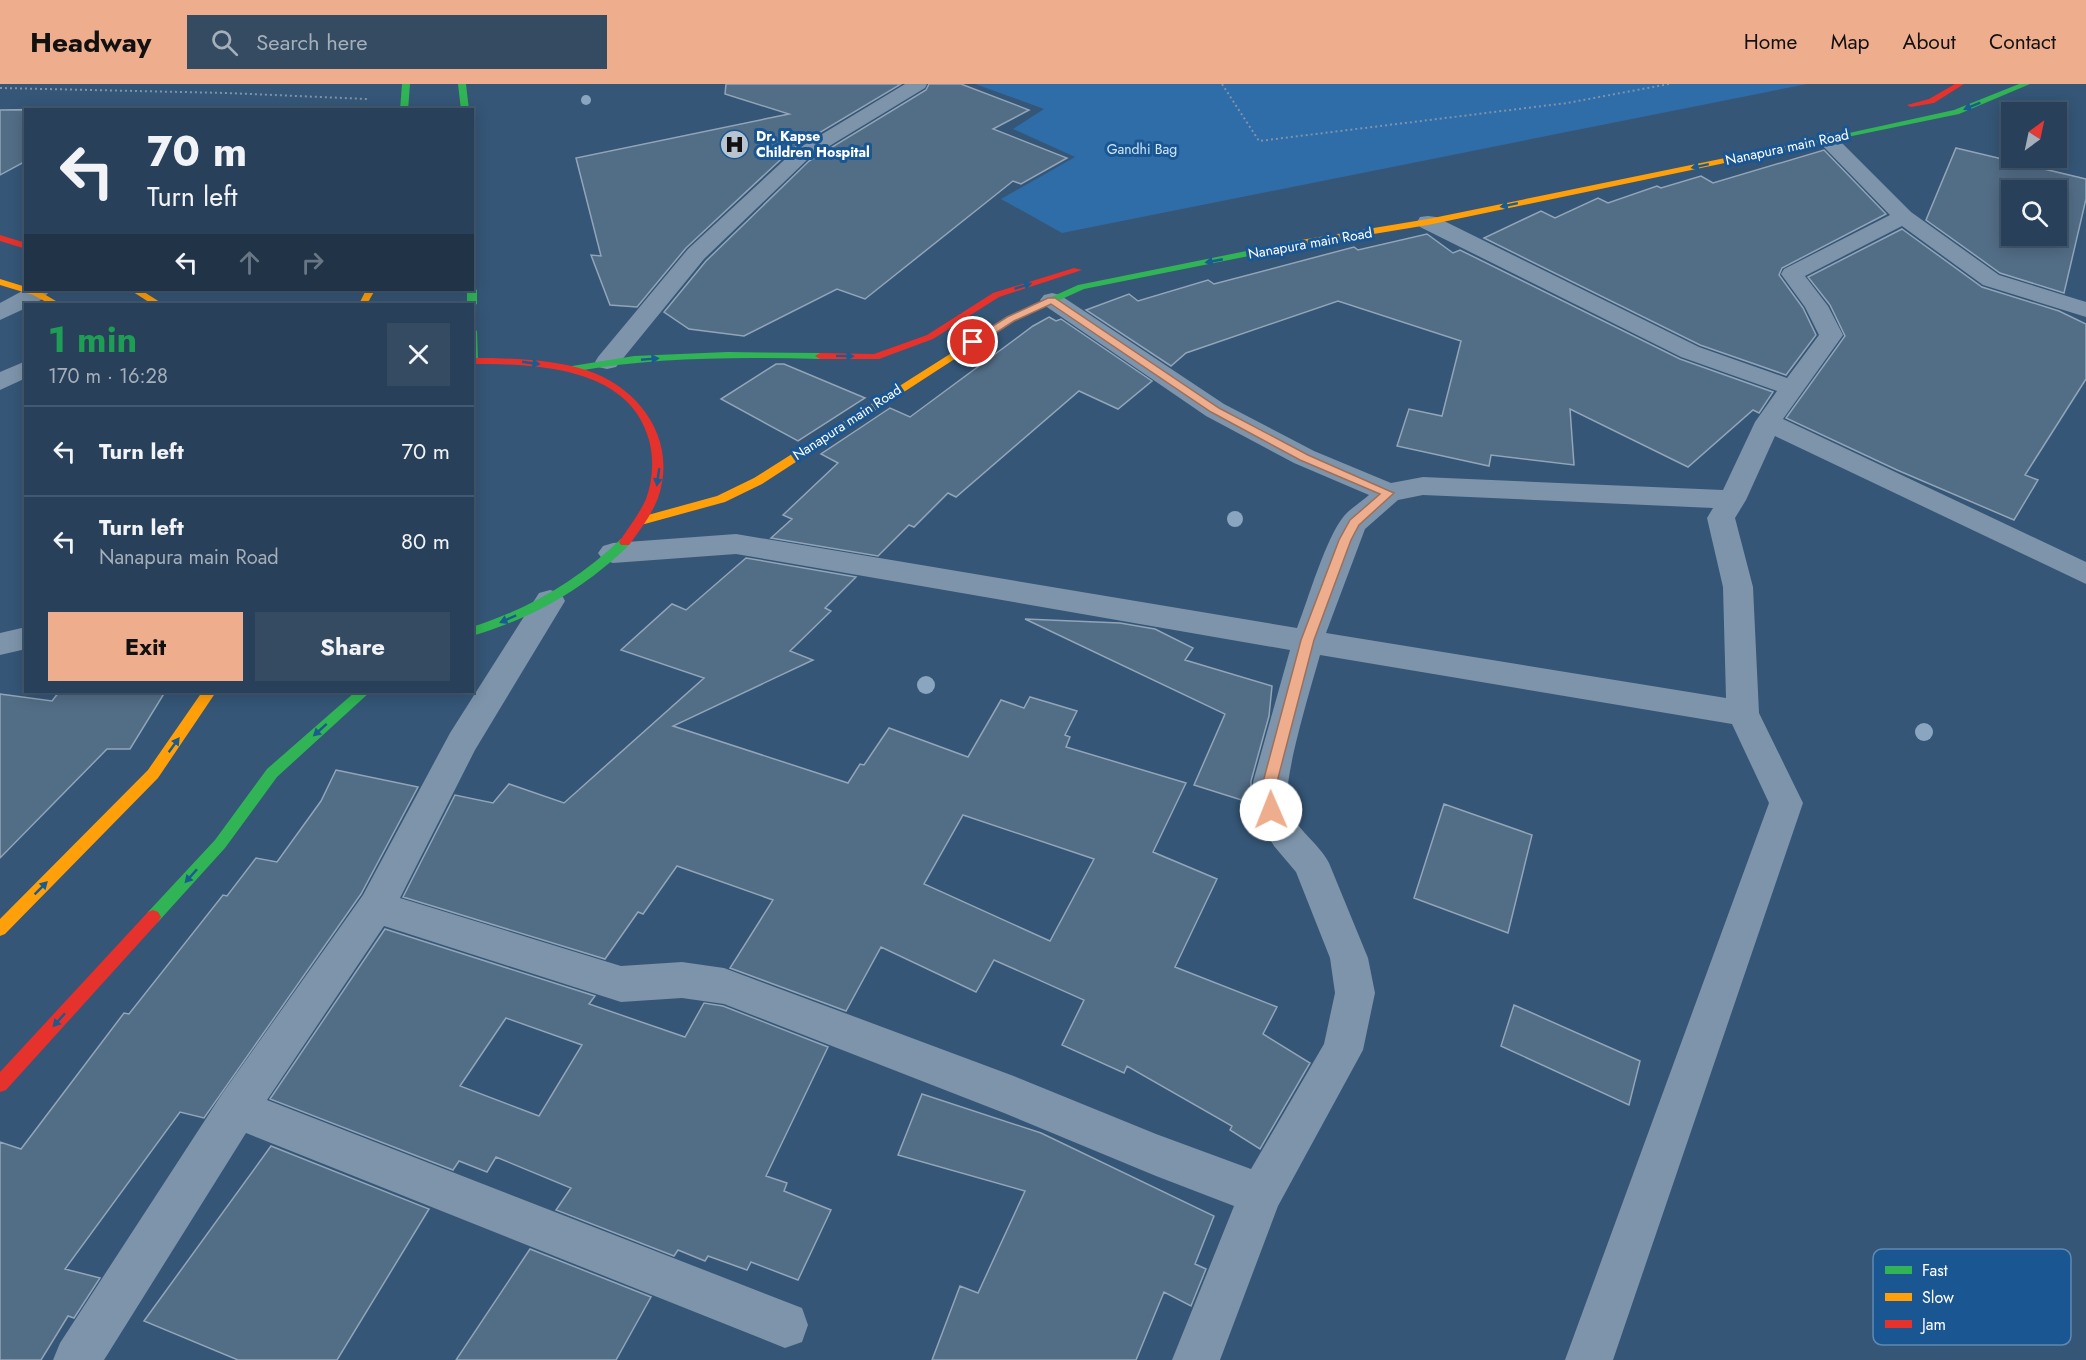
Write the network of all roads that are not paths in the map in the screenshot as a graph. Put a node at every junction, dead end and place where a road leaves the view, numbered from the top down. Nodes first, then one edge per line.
1 (406, 84) edge
2 (462, 84) edge
3 (918, 84) edge
4 (1960, 84) edge
5 (2026, 84) edge
6 (404, 105) edge
7 (465, 108) edge
8 (1896, 108) dead end
9 (1827, 139) junction
10 (1903, 218) junction
11 (1428, 222) junction
12 (0, 238) edge
13 (24, 245) edge
14 (1089, 268) dead end
15 (0, 282) edge
16 (24, 291) edge
17 (24, 291) edge
18 (137, 291) edge
19 (46, 299) edge
20 (1052, 300) junction
21 (156, 303) edge
22 (24, 306) edge
23 (2086, 310) edge
24 (0, 313) edge
25 (474, 361) edge
26 (607, 362) junction
27 (24, 369) edge
28 (572, 369) junction
29 (0, 382) edge
30 (1793, 388) junction
31 (1768, 422) junction
32 (1389, 493) junction
33 (1732, 500) junction
34 (641, 521) junction
35 (613, 553) junction
36 (2086, 574) edge
37 (550, 601) junction
38 (474, 631) edge
39 (24, 638) edge
40 (1308, 640) junction
41 (0, 644) edge
42 (208, 693) edge
43 (362, 693) edge
44 (1743, 713) junction
45 (376, 907) junction
46 (0, 929) edge
47 (0, 1084) edge
48 (237, 1109) junction
49 (1261, 1194) junction
50 (784, 1325) dead end
51 (77, 1360) edge
52 (1196, 1360) edge
53 (1589, 1360) edge

1 - 6 main road
2 - 7 main road
3 - 26 street
4 - 8 main road
5 -> 9 main road, Nanapura main Road
9 - 10 street
9 -> 11 main road, Nanapura main Road
10 - 23 street
10 - 30 street
11 -> 20 main road, Nanapura main Road
11 - 30 street
12 - 13 main road
26 -> 14 main road
15 - 17 main road
16 - 19 main road
18 - 21 main road
20 - 32 street
20 - 34 main road, Nanapura main Road
22 - 24 street
25 -> 28 main road
26 - 28 main road
27 - 29 street
28 -> 34 main road
30 - 31 street
31 - 33 street
31 - 36 street
32 - 33 street
32 - 40 street
33 - 44 street
34 - 35 main road
35 - 37 main road
35 - 40 street
37 -> 38 main road
37 - 45 street
39 - 41 street
40 - 44 street
40 - 49 street
46 -> 42 main road
43 -> 47 main road
44 - 53 street
45 - 48 street
45 - 49 street
48 - 50 street
48 - 51 street
49 - 52 street

